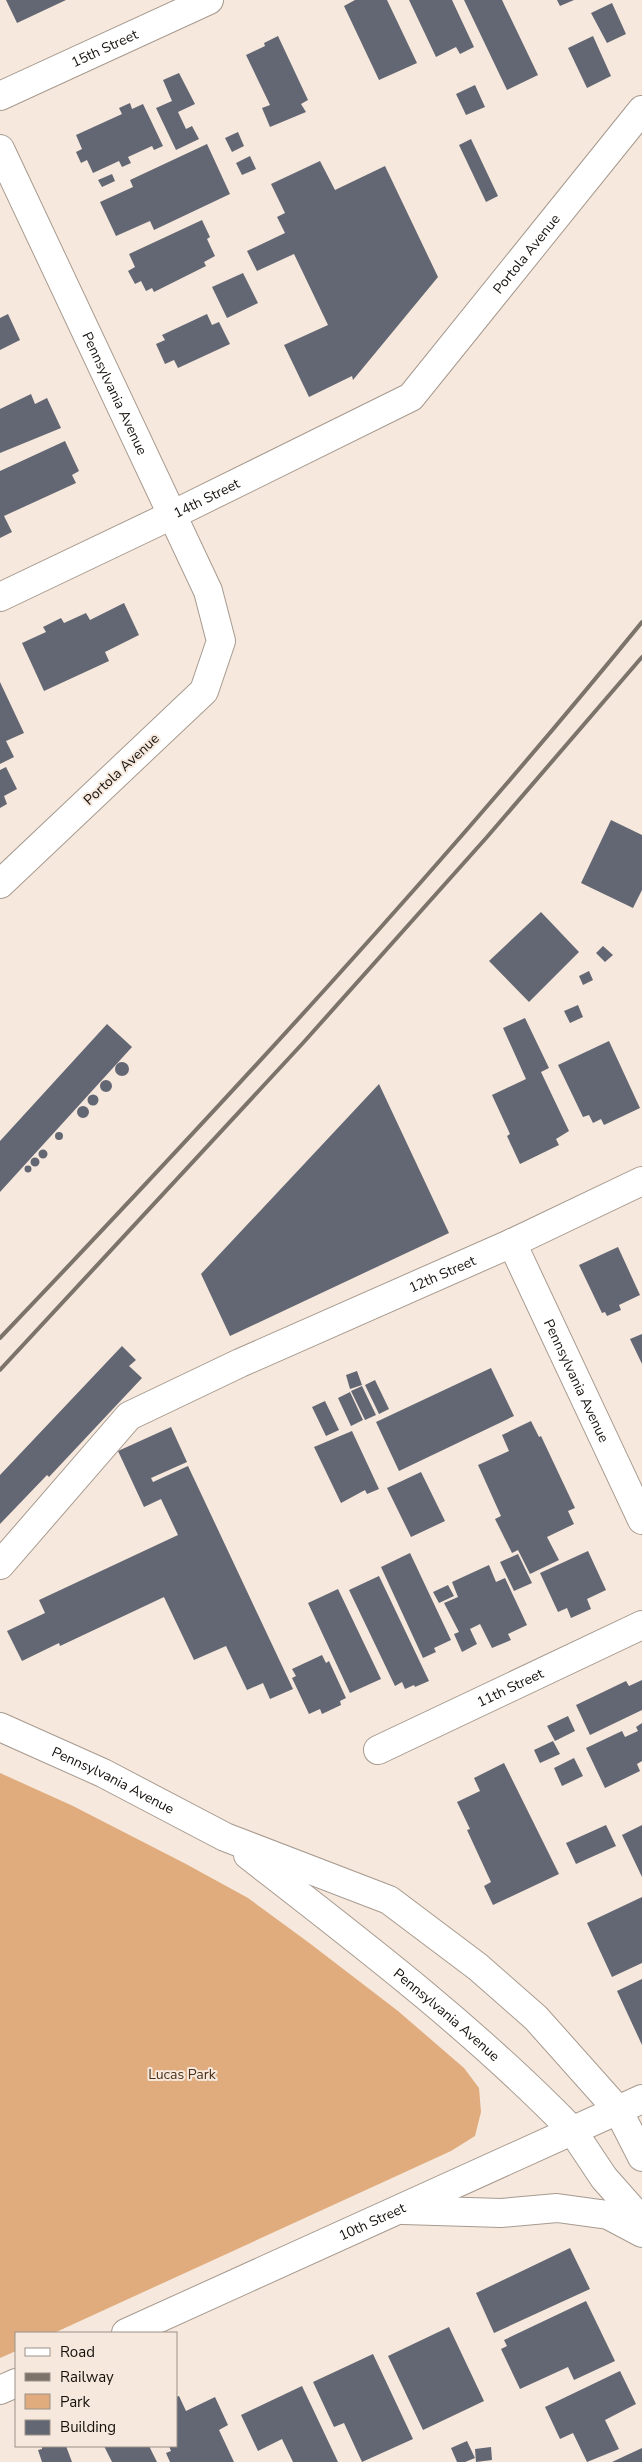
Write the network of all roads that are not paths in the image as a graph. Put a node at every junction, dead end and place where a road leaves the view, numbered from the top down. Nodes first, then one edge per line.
1 (209, 0) edge
2 (0, 96) edge
3 (642, 110) edge
4 (0, 149) edge
5 (411, 398) joint
6 (172, 515) junction
7 (0, 597) edge
8 (222, 640) joint
9 (0, 884) edge
10 (642, 1181) edge
11 (512, 1243) junction
12 (642, 1520) edge
13 (0, 1565) edge
14 (642, 1625) edge
15 (0, 1727) edge
16 (378, 1750) dead end
17 (225, 1837) junction
18 (642, 2099) edge
19 (618, 2110) junction
20 (572, 2130) junction
21 (642, 2157) edge
22 (396, 2210) junction
23 (642, 2221) edge
24 (642, 2233) edge
25 (128, 2332) edge
26 (15, 2383) edge
27 (0, 2390) edge

1 - 2 street, 15th Street
3 - 5 street, Portola Avenue
4 - 6 street, Pennsylvania Avenue
5 - 6 street, 14th Street
6 - 7 street, 14th Street
6 - 8 street, Pennsylvania Avenue
8 - 9 street, Portola Avenue
10 - 11 street, 12th Street
11 - 12 street, Pennsylvania Avenue
11 - 13 street, 12th Street
14 - 16 street, 11th Street
15 - 17 street, Pennsylvania Avenue
17 - 19 street, Pennsylvania Avenue
17 - 20 street, Pennsylvania Avenue
18 - 19 street, 10th Street
19 - 20 street, 10th Street
19 - 21 street, Pennsylvania Avenue
20 - 22 street, 10th Street
20 - 23 street, Pennsylvania Avenue
22 - 24 street
22 - 25 street, 10th Street
26 - 27 street

